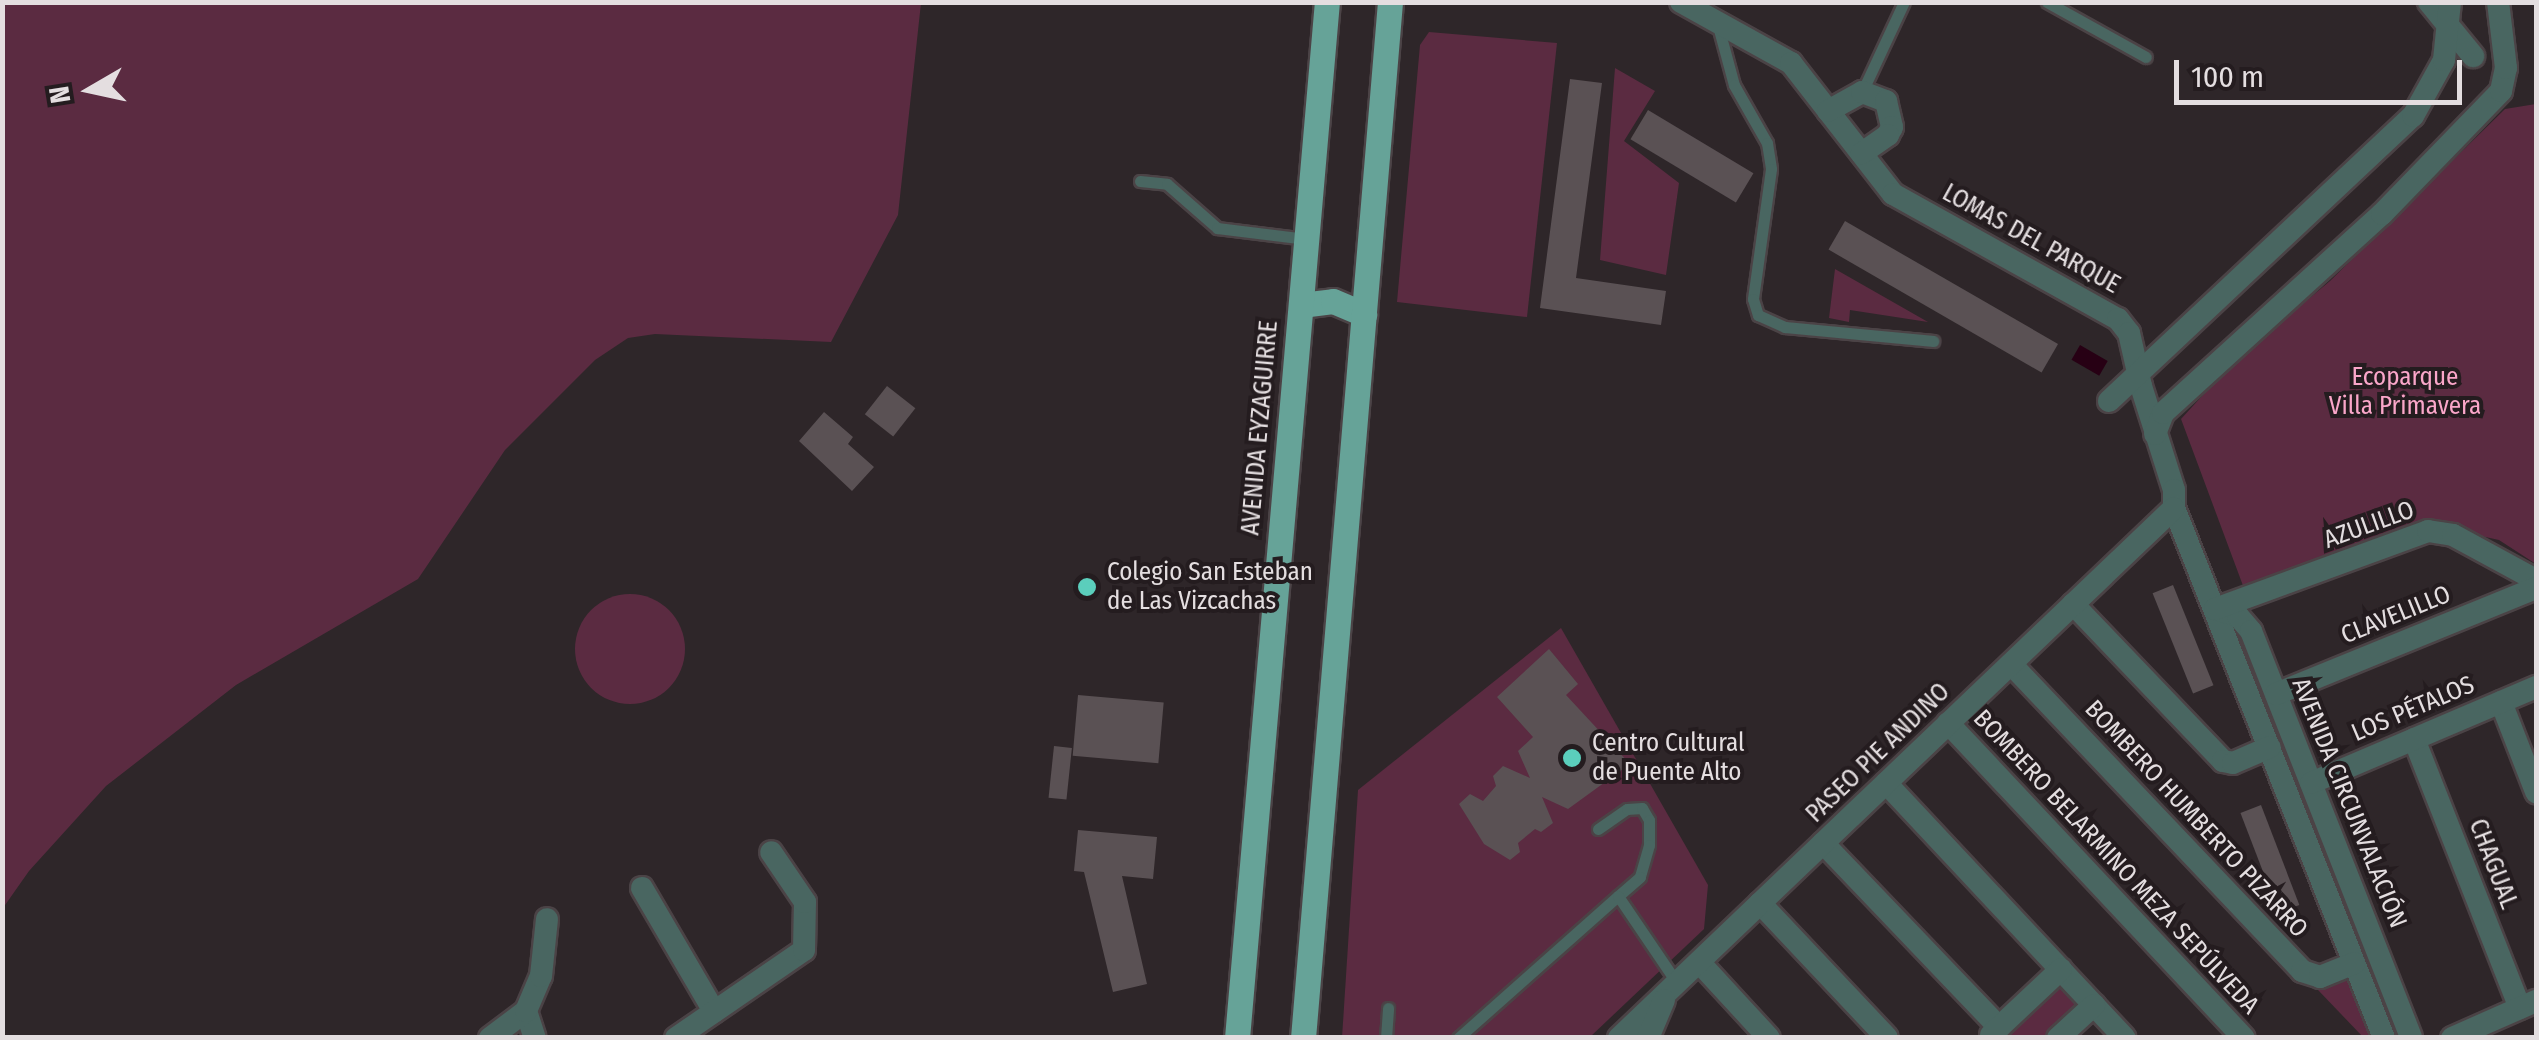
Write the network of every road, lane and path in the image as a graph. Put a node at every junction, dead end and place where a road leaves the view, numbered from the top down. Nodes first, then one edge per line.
1 (1327, 2) edge
2 (1390, 2) edge
3 (1681, 2) edge
4 (1904, 2) edge
5 (2046, 2) edge
6 (2429, 2) edge
7 (2450, 2) edge
8 (2498, 2) edge
9 (1717, 22) junction
10 (2450, 28) junction
11 (2473, 56) dead end
12 (2146, 57) dead end
13 (1862, 92) junction
14 (1828, 111) junction
15 (1862, 153) junction
16 (1140, 181) dead end
17 (1306, 239) junction
18 (1300, 305) junction
19 (1364, 314) junction
20 (1932, 341) dead end
21 (2140, 372) junction
22 (2109, 401) dead end
23 (2155, 434) junction
24 (2174, 508) junction
25 (2536, 580) edge
26 (2536, 588) edge
27 (2074, 604) junction
28 (2215, 609) junction
29 (2011, 664) junction
30 (2536, 687) edge
31 (2276, 694) junction
32 (2500, 702) junction
33 (1948, 724) junction
34 (2414, 740) junction
35 (2270, 747) junction
36 (1886, 783) junction
37 (2311, 783) junction
38 (2536, 792) edge
39 (1598, 829) dead end
40 (1823, 844) junction
41 (771, 852) dead end
42 (642, 888) dead end
43 (1618, 896) junction
44 (1760, 904) junction
45 (547, 918) dead end
46 (1699, 962) junction
47 (2354, 962) junction
48 (2061, 969) junction
49 (1672, 988) junction
50 (2094, 1004) junction
51 (2528, 1005) edge
52 (1388, 1008) dead end
53 (526, 1011) junction
54 (714, 1011) junction
55 (1994, 1032) edge
56 (490, 1038) edge
57 (535, 1038) edge
58 (676, 1038) edge
59 (1237, 1038) edge
60 (1303, 1038) edge
61 (1386, 1038) edge
62 (1458, 1038) edge
63 (1619, 1038) edge
64 (1648, 1038) edge
65 (1769, 1038) edge
66 (1887, 1038) edge
67 (2058, 1038) edge
68 (2126, 1038) edge
69 (2244, 1038) edge
70 (2384, 1038) edge
71 (2411, 1038) edge
72 (2452, 1038) edge

1 - 17 main road, AVENIDA EYZAGUIRRE
2 - 19 main road
3 - 9 street, LOMAS DEL PARQUE
4 - 13 lane
5 - 12 lane
6 - 10 street
7 - 10 street
8 - 23 street
9 - 14 street, LOMAS DEL PARQUE
9 - 20 lane
10 - 11 street
10 - 21 street
13 - 14 street
13 - 15 street
14 - 15 street, LOMAS DEL PARQUE
15 - 21 street, LOMAS DEL PARQUE
16 - 17 lane
17 - 18 main road, AVENIDA EYZAGUIRRE
18 - 19 main road
18 - 59 main road, AVENIDA EYZAGUIRRE
19 - 60 main road
21 - 22 street
21 - 23 street, LOMAS DEL PARQUE
23 - 24 street, LOMAS DEL PARQUE
24 - 27 street, PASEO PIE ANDINO
24 - 28 street, AVENIDA CIRCUNVALACIÓN
25 - 28 street, AZULILLO
26 - 31 street, CLAVELILLO
27 - 29 street, PASEO PIE ANDINO
27 - 35 street
28 - 31 street, AVENIDA CIRCUNVALACIÓN
28 - 35 street, AVENIDA CIRCUNVALACIÓN
29 - 33 street, PASEO PIE ANDINO
29 - 47 street, BOMBERO HUMBERTO PIZARRO
30 - 32 street, LOS PÉTALOS
31 - 37 street, AVENIDA CIRCUNVALACIÓN
32 - 34 street, LOS PÉTALOS
32 - 38 street
33 - 36 street, PASEO PIE ANDINO
33 - 69 street, BOMBERO BELARMINO MEZA SEPÚLVEDA
34 - 37 street, LOS PÉTALOS
34 - 51 street, CHAGUAL
35 - 47 street, AVENIDA CIRCUNVALACIÓN
36 - 40 street, PASEO PIE ANDINO
36 - 48 street
37 - 71 street, AVENIDA CIRCUNVALACIÓN
39 - 43 lane
40 - 44 street, PASEO PIE ANDINO
40 - 55 street
41 - 54 street
42 - 54 street
43 - 49 lane
43 - 62 lane
44 - 46 street, PASEO PIE ANDINO
44 - 66 street
45 - 53 street
46 - 49 street, PASEO PIE ANDINO
46 - 65 street
47 - 70 street, AVENIDA CIRCUNVALACIÓN
48 - 50 street
48 - 55 street
49 - 63 street, PASEO PIE ANDINO
49 - 64 street
50 - 67 street
50 - 68 street
51 - 72 street
52 - 61 lane
53 - 56 street
53 - 57 street
54 - 58 street

